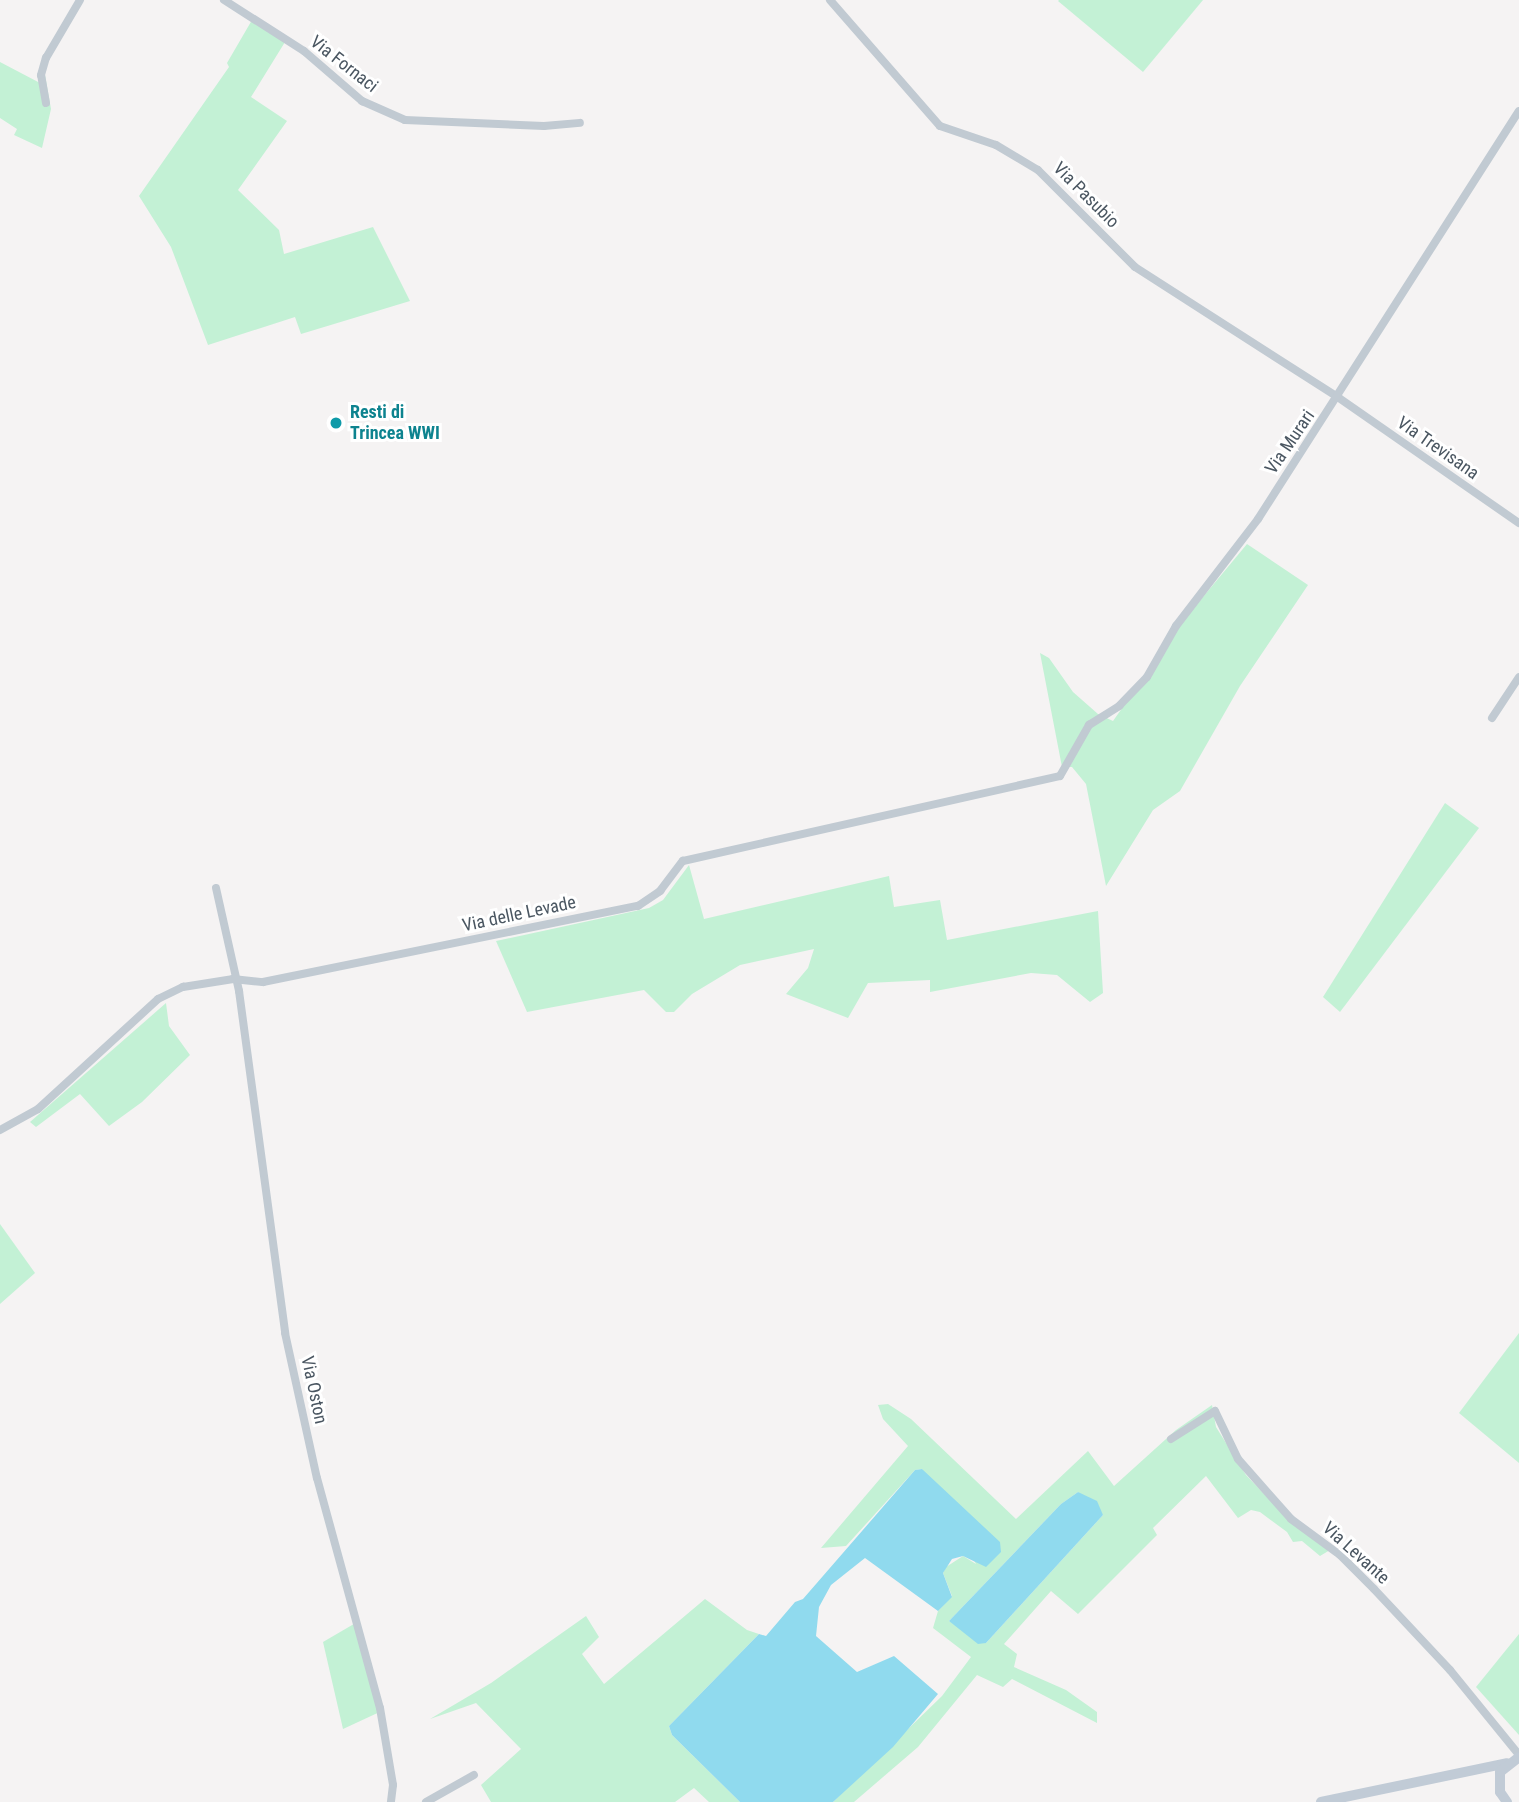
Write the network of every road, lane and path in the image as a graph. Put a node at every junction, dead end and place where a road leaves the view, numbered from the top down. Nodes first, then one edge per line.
1 (80, 0) edge
2 (224, 0) edge
3 (830, 0) edge
4 (46, 103) dead end
5 (1519, 111) edge
6 (580, 122) dead end
7 (1339, 398) junction
8 (1519, 523) edge
9 (1519, 677) edge
10 (1493, 718) dead end
11 (1066, 769) joint
12 (216, 888) dead end
13 (233, 979) junction
14 (0, 1130) edge
15 (1171, 1439) dead end
16 (1519, 1756) edge
17 (1507, 1763) junction
18 (1463, 1772) junction
19 (474, 1774) dead end
20 (1498, 1783) junction
21 (391, 1802) edge
22 (426, 1802) edge
23 (1321, 1802) edge
24 (1507, 1802) edge

1 - 4 street
2 - 6 street, Via Fornaci
3 - 7 street, Via Pasubio
5 - 7 street, Via Murari
7 - 8 street, Via Trevisana
7 - 11 street, Via Murari
9 - 10 street
11 - 13 street, Via delle Levade
12 - 13 street
13 - 14 street, Via delle Levade
13 - 21 street, Via Oston
15 - 16 street, Via Levante
16 - 17 main road
17 - 18 main road
17 - 20 main road
18 - 20 main road
18 - 23 main road
19 - 22 street
20 - 24 main road

